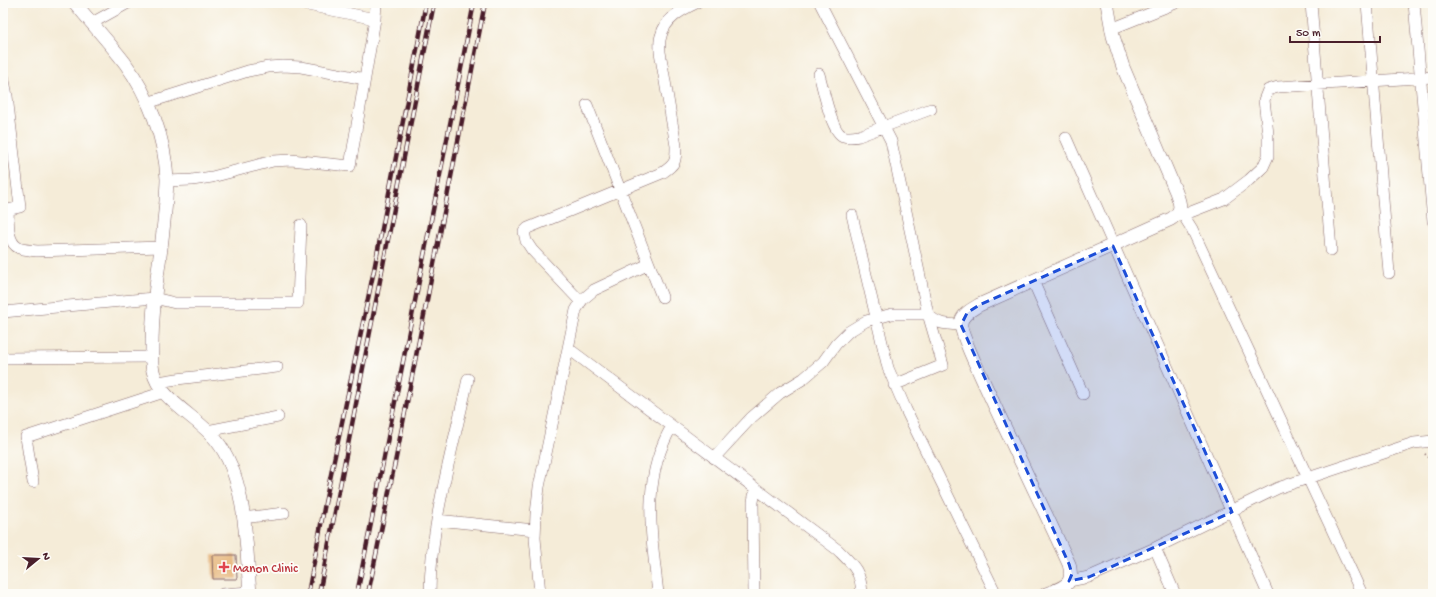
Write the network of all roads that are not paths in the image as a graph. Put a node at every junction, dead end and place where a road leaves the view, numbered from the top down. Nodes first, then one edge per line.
1 (75, 3) edge
2 (128, 3) edge
3 (298, 3) edge
4 (376, 3) edge
5 (696, 3) edge
6 (820, 3) edge
7 (1107, 3) edge
8 (1176, 3) edge
9 (1311, 3) edge
10 (1367, 3) edge
11 (1414, 3) edge
12 (375, 19) junction
13 (92, 23) junction
14 (1111, 29) junction
15 (819, 74) dead end
16 (3, 75) edge
17 (1433, 77) edge
18 (1420, 78) junction
19 (365, 79) junction
20 (1373, 81) junction
21 (1318, 84) junction
22 (5, 97) edge
23 (147, 103) junction
24 (587, 105) dead end
25 (931, 109) dead end
26 (884, 126) junction
27 (1066, 138) dead end
28 (167, 180) junction
29 (620, 190) junction
30 (6, 210) edge
31 (1182, 213) junction
32 (852, 215) dead end
33 (1433, 221) edge
34 (302, 225) dead end
35 (1113, 246) junction
36 (161, 247) junction
37 (1331, 250) dead end
38 (649, 264) junction
39 (1389, 273) dead end
40 (1033, 282) junction
41 (154, 298) junction
42 (662, 298) dead end
43 (581, 302) junction
44 (3, 312) edge
45 (928, 314) junction
46 (876, 318) junction
47 (960, 325) junction
48 (569, 349) junction
49 (152, 357) junction
50 (3, 358) edge
51 (277, 366) dead end
52 (468, 379) dead end
53 (894, 385) junction
54 (161, 387) junction
55 (1083, 394) dead end
56 (278, 417) dead end
57 (672, 426) junction
58 (207, 431) junction
59 (1433, 441) edge
60 (714, 458) junction
61 (1308, 478) junction
62 (33, 482) dead end
63 (757, 490) junction
64 (1232, 512) junction
65 (284, 513) dead end
66 (244, 518) junction
67 (437, 520) junction
68 (535, 530) junction
69 (1155, 548) junction
70 (1069, 581) junction
71 (250, 593) edge
72 (223, 594) edge
73 (430, 594) edge
74 (540, 594) edge
75 (658, 594) edge
76 (754, 594) edge
77 (862, 594) edge
78 (996, 594) edge
79 (1046, 594) edge
80 (1175, 594) edge
81 (1268, 594) edge
82 (1362, 594) edge

1 - 13 street
2 - 13 street
3 - 12 street
4 - 12 street
5 - 29 street
6 - 26 street
7 - 14 street
8 - 14 street
9 - 21 street
10 - 20 street
11 - 18 street
12 - 19 street
13 - 23 street
14 - 31 street
15 - 26 street
16 - 22 street
17 - 18 street
18 - 20 street
18 - 33 street
19 - 23 street
19 - 28 street
20 - 21 street
20 - 39 street
21 - 31 street
21 - 37 street
22 - 30 street
23 - 28 street
24 - 29 street
25 - 26 street
26 - 45 street
27 - 35 street
28 - 36 street
29 - 38 street
29 - 43 street
30 - 36 street
31 - 35 street
31 - 61 street
32 - 46 street
34 - 41 street
35 - 40 street
35 - 64 street
36 - 41 street
38 - 42 street
38 - 43 street
40 - 47 street
40 - 55 street
41 - 44 street
41 - 49 street
43 - 48 street
45 - 46 street
45 - 47 street
45 - 53 street
46 - 53 street
46 - 60 street
47 - 70 street
48 - 57 street
48 - 68 street
49 - 50 street
49 - 54 street
51 - 54 street
52 - 67 street
53 - 78 street
54 - 58 street
54 - 62 street
56 - 58 street
57 - 60 street
57 - 75 street
58 - 66 street
59 - 61 street
60 - 63 street
61 - 64 street
61 - 82 street
63 - 76 street
63 - 77 street
64 - 69 street
64 - 81 street
65 - 66 street
66 - 71 street
67 - 68 street
67 - 73 street
68 - 74 street
69 - 70 street
69 - 80 street
70 - 79 street
71 - 72 street

